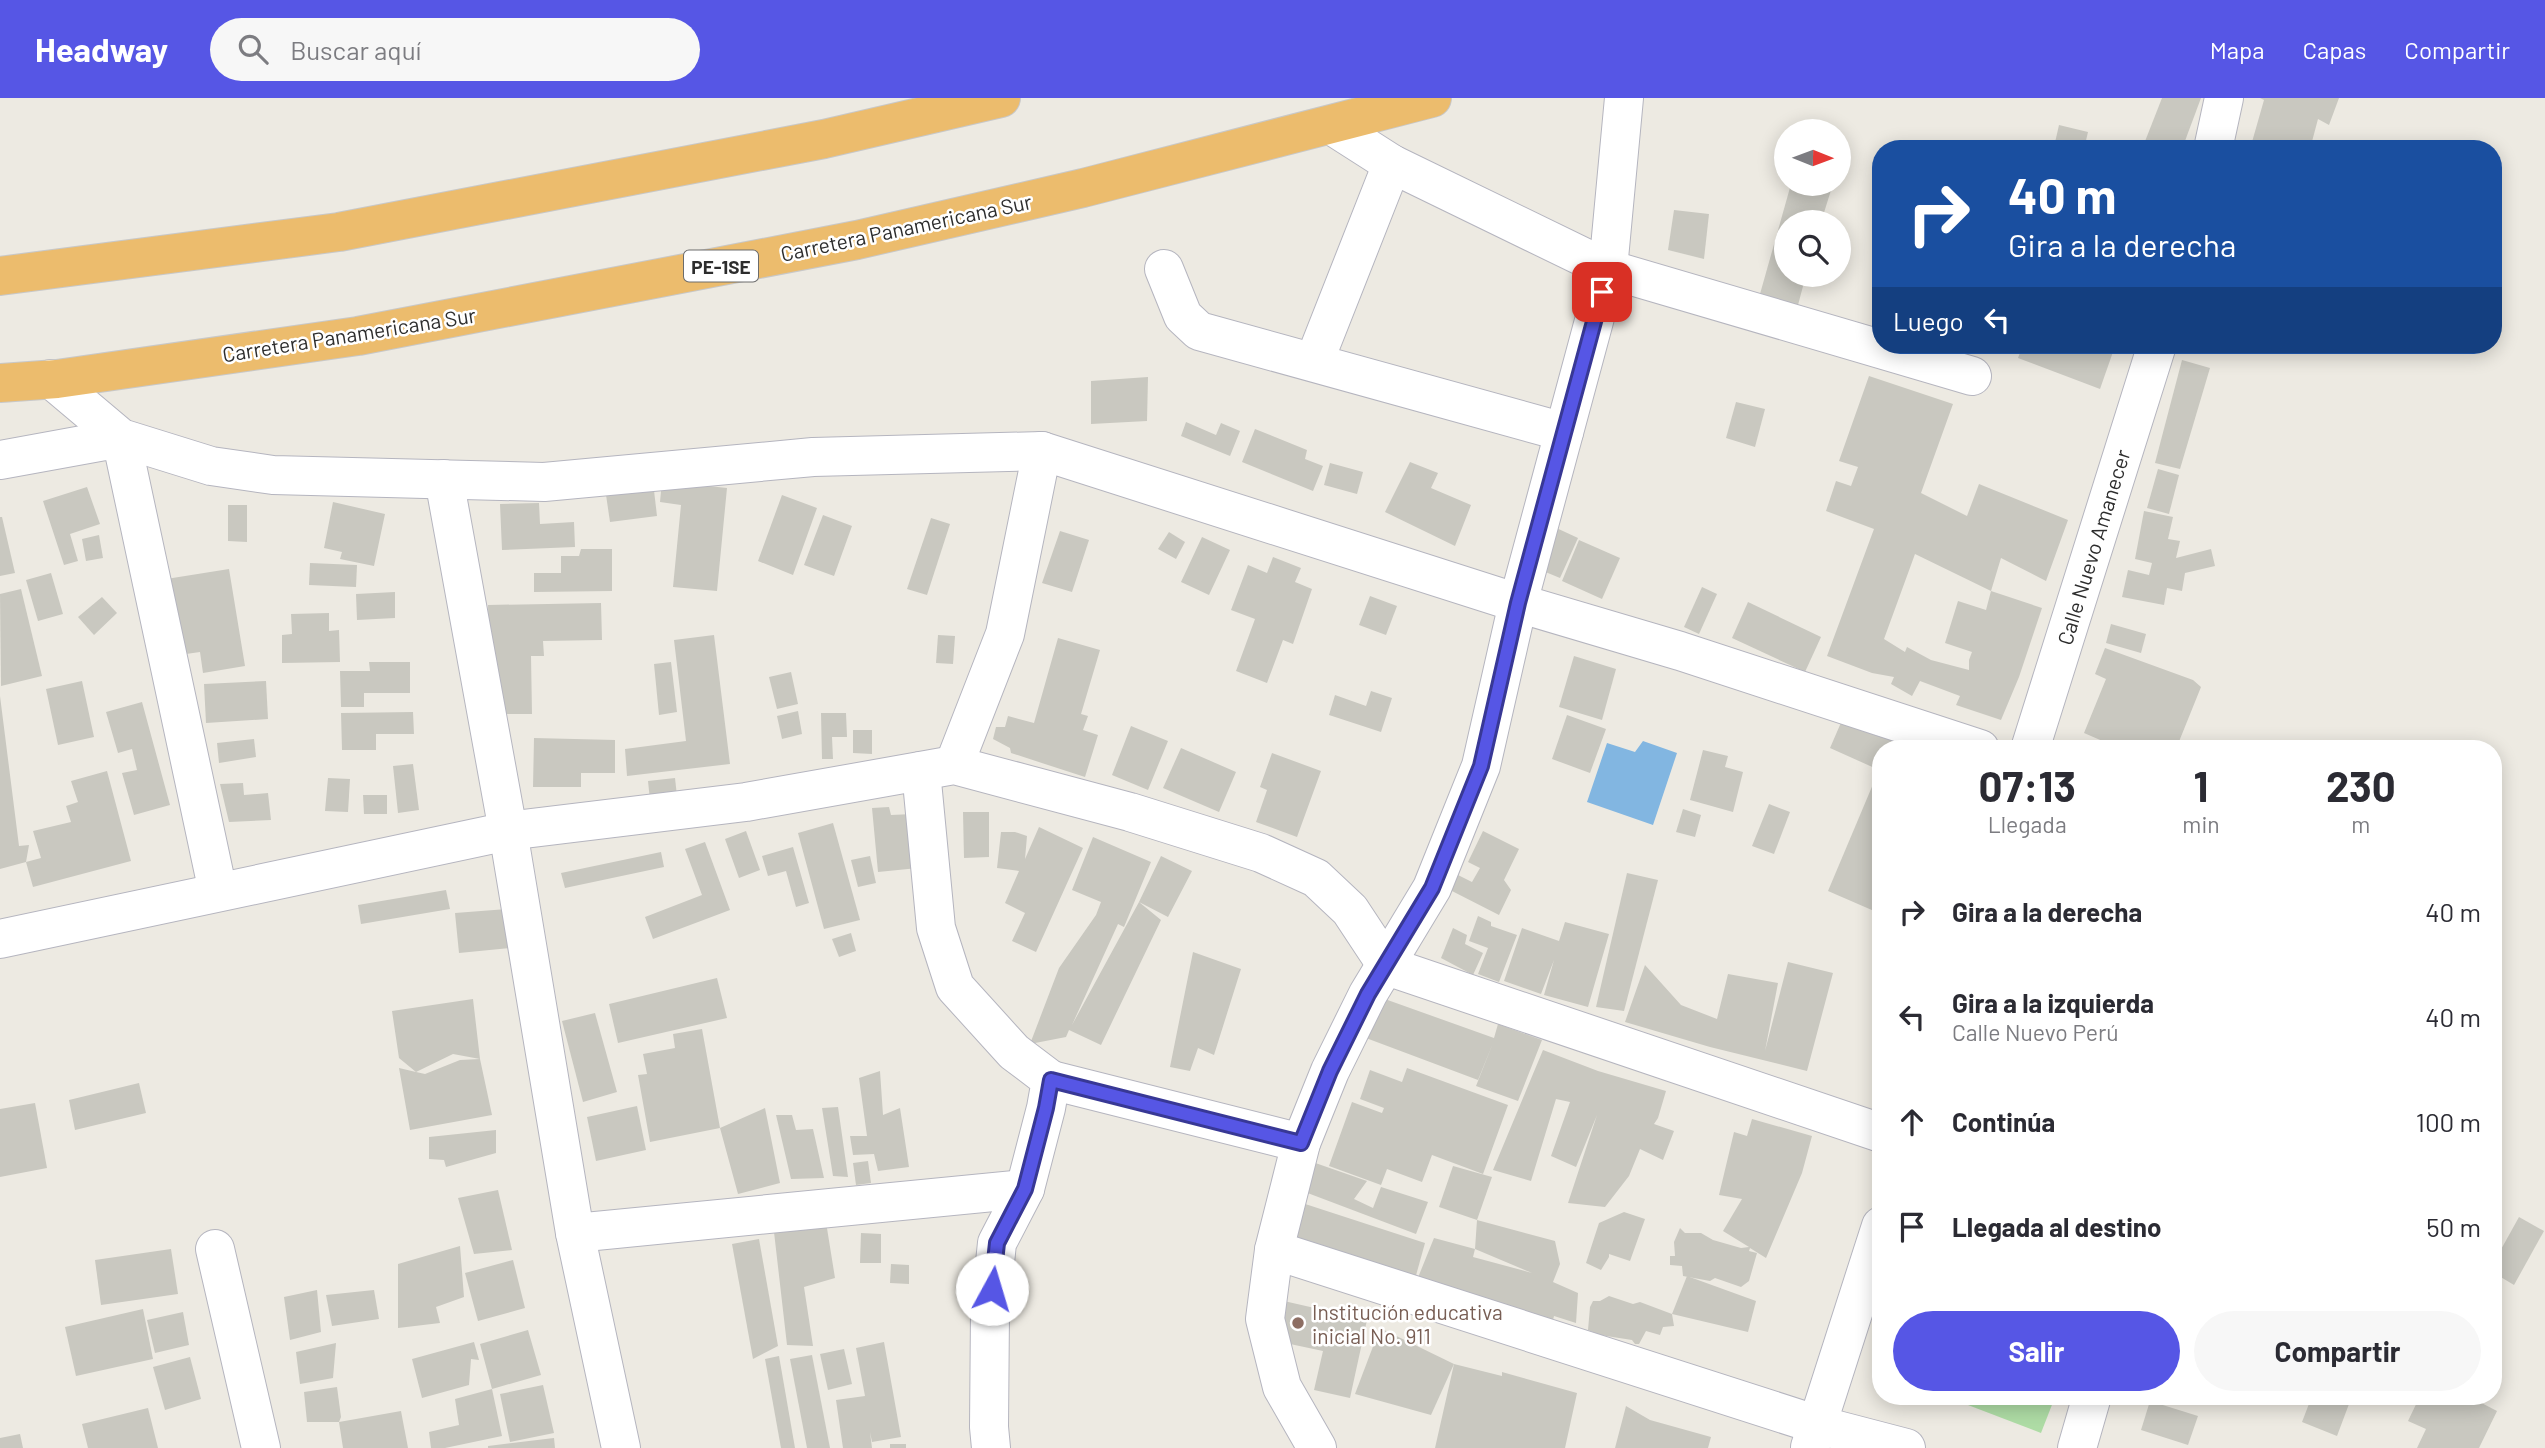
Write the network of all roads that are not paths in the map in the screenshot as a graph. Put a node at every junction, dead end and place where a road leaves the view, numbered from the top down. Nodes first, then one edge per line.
1 (1001, 98) edge
2 (1432, 98) edge
3 (1624, 98) edge
4 (2224, 98) edge
5 (1331, 125) junction
6 (2215, 140) edge
7 (1392, 164) junction
8 (1164, 269) dead end
9 (1608, 269) junction
10 (0, 276) edge
11 (1872, 347) edge
12 (1897, 354) edge
13 (2154, 354) edge
14 (1314, 362) junction
15 (1972, 376) dead end
16 (51, 379) junction
17 (0, 383) edge
18 (1564, 432) junction
19 (121, 438) junction
20 (1042, 451) junction
21 (0, 460) edge
22 (444, 479) junction
23 (1518, 603) junction
24 (1952, 740) edge
25 (2033, 740) edge
26 (937, 768) junction
27 (508, 831) junction
28 (218, 892) junction
29 (0, 939) edge
30 (1387, 965) junction
31 (1051, 1080) junction
32 (1872, 1130) edge
33 (1301, 1143) junction
34 (1025, 1189) junction
35 (576, 1233) junction
36 (215, 1249) dead end
37 (1274, 1250) junction
38 (1872, 1254) edge
39 (2089, 1405) edge
40 (1814, 1436) edge
41 (261, 1448) edge
42 (621, 1448) edge
43 (991, 1448) edge
44 (1317, 1448) edge
45 (1906, 1448) edge
46 (2077, 1448) edge

1 - 10 highway
2 - 5 highway, Carretera Panamericana Sur / PE-1SE
3 - 9 street
4 - 6 street
5 - 7 street
5 - 16 highway, Carretera Panamericana Sur / PE-1SE
7 - 9 street
7 - 14 street
8 - 14 street
9 - 11 street
9 - 18 street
12 - 15 street
13 - 25 street, Calle Nuevo Amanecer
14 - 18 street
16 - 17 highway, Carretera Panamericana Sur / PE-1SE
16 - 19 street
18 - 23 street
19 - 21 street
19 - 22 street
19 - 28 street
20 - 22 street
20 - 23 street
20 - 26 street
22 - 27 street
23 - 24 street
23 - 30 street
26 - 27 street
26 - 30 street
26 - 31 street
27 - 28 street
27 - 35 street
28 - 29 street
30 - 32 street
30 - 33 street
31 - 33 street
31 - 34 street
33 - 37 street
34 - 35 street
34 - 43 street
35 - 42 street
36 - 41 street
37 - 40 street
37 - 44 street
38 - 40 street
39 - 46 street
40 - 45 street

